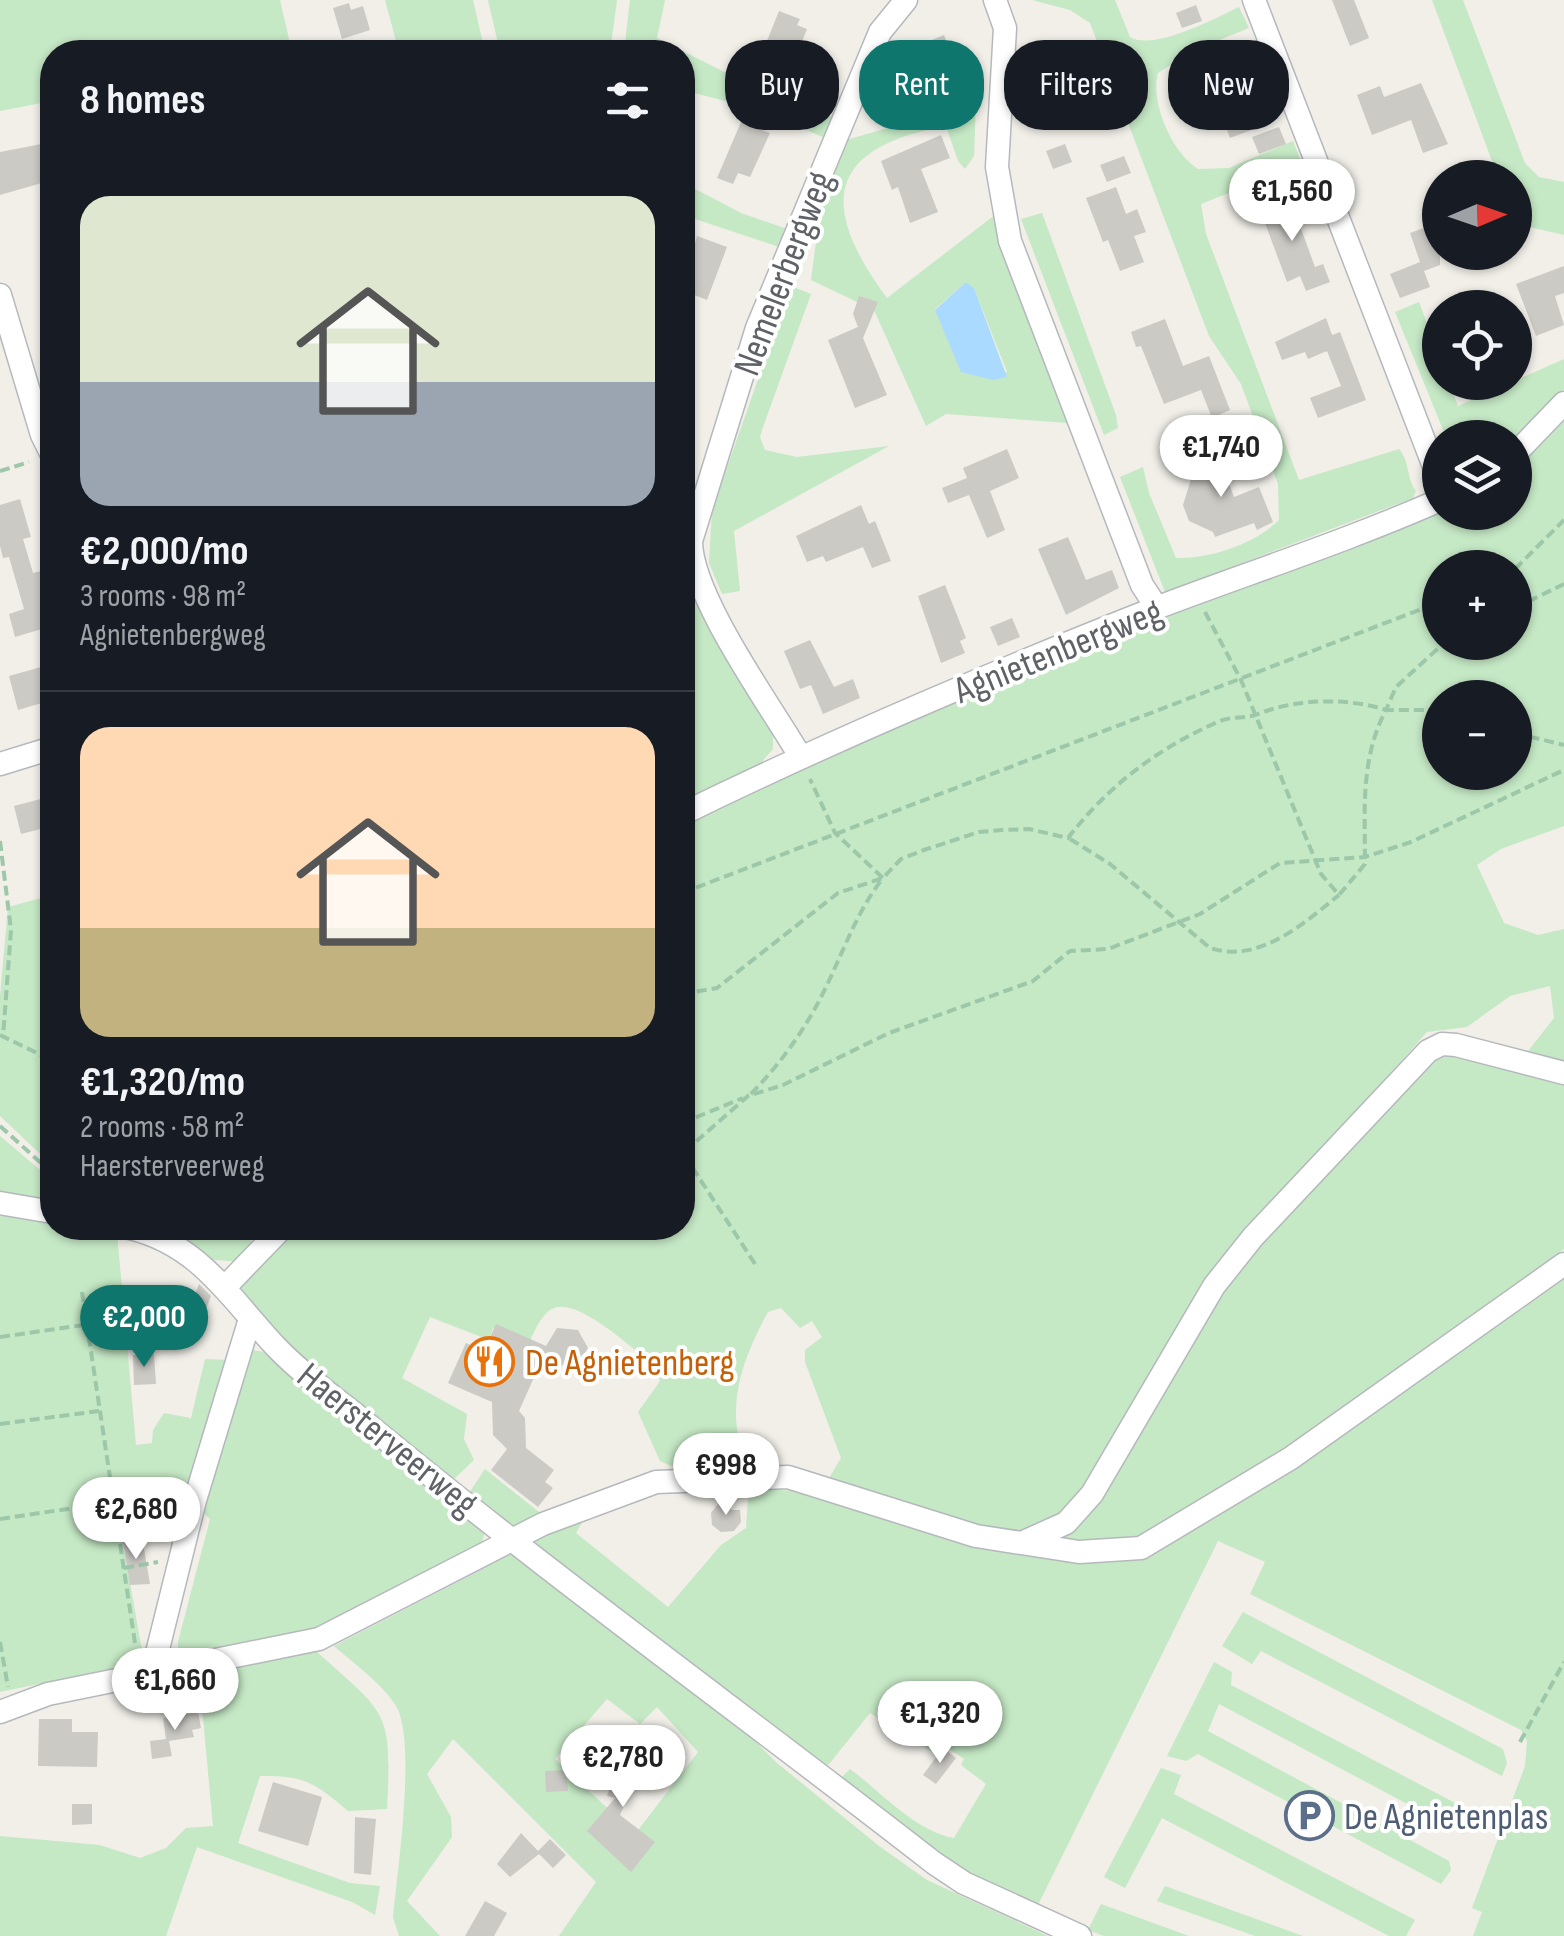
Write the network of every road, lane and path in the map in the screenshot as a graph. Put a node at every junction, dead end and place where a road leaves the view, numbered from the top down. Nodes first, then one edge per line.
1 (906, 0) edge
2 (995, 0) edge
3 (1254, 0) edge
4 (0, 295) edge
5 (1564, 402) edge
6 (40, 427) edge
7 (1422, 435) edge
8 (1532, 436) edge
9 (40, 458) edge
10 (0, 471) edge
11 (1422, 507) edge
12 (1564, 520) edge
13 (695, 521) edge
14 (1532, 552) edge
15 (695, 573) edge
16 (1564, 584) edge
17 (1196, 594) junction
18 (1532, 600) edge
19 (1157, 608) junction
20 (1422, 609) edge
21 (1425, 660) edge
22 (1240, 680) junction
23 (1386, 710) junction
24 (1422, 710) edge
25 (1256, 716) junction
26 (1532, 738) edge
27 (1564, 745) edge
28 (40, 752) edge
29 (800, 756) junction
30 (0, 764) edge
31 (1564, 770) edge
32 (695, 808) edge
33 (835, 833) junction
34 (1068, 838) junction
35 (0, 841) edge
36 (1365, 857) junction
37 (1318, 864) junction
38 (883, 878) junction
39 (695, 887) edge
40 (1339, 895) junction
41 (1179, 920) junction
42 (695, 992) edge
43 (2, 1036) edge
44 (40, 1055) edge
45 (1564, 1073) edge
46 (748, 1096) junction
47 (695, 1118) edge
48 (0, 1126) edge
49 (695, 1142) edge
50 (40, 1162) edge
51 (695, 1172) edge
52 (0, 1204) edge
53 (40, 1210) edge
54 (167, 1240) edge
55 (270, 1240) edge
56 (755, 1264) dead end
57 (1564, 1264) edge
58 (226, 1286) junction
59 (82, 1292) dead end
60 (250, 1319) junction
61 (86, 1325) junction
62 (0, 1337) edge
63 (100, 1410) junction
64 (0, 1424) edge
65 (114, 1502) junction
66 (0, 1518) edge
67 (512, 1539) junction
68 (1023, 1542) junction
69 (177, 1566) junction
70 (124, 1568) junction
71 (0, 1642) edge
72 (1564, 1662) edge
73 (145, 1664) junction
74 (5, 1698) edge
75 (1520, 1742) dead end
76 (1080, 1936) edge

1 - 13 street, Nemelerbergweg
2 - 19 street
3 - 7 street
4 - 6 street
5 - 8 street
9 - 10 path
11 - 17 street, Agnietenbergweg
12 - 14 path
15 - 29 street, Nemelerbergweg
16 - 18 path
17 - 19 street, Agnietenbergweg
17 - 22 path
19 - 29 street, Agnietenbergweg
20 - 22 path
21 - 23 path
22 - 25 path
22 - 33 path
23 - 24 path
23 - 25 path
23 - 36 path
25 - 34 path
25 - 37 path
26 - 27 path
28 - 30 street
29 - 32 street, Agnietenbergweg
29 - 33 path
31 - 36 path
33 - 38 path
33 - 39 path
34 - 38 path
34 - 41 path
35 - 43 path
36 - 37 path
36 - 40 path
37 - 40 path
37 - 41 path
38 - 42 path
38 - 46 path
40 - 41 path
41 - 46 path
43 - 44 path
45 - 68 street
46 - 47 path
46 - 49 path
48 - 50 path
51 - 56 path
52 - 53 street
54 - 58 street, Haersterveerweg
55 - 58 street
57 - 68 street, Haersterveerweg
58 - 60 street, Haersterveerweg
59 - 61 path
60 - 67 street, Haersterveerweg
60 - 69 street
61 - 62 path
61 - 63 path
63 - 64 path
63 - 65 path
65 - 66 path
65 - 70 path
67 - 68 street, Haersterveerweg
67 - 73 street
67 - 76 street, Haersterveerweg
69 - 70 path
69 - 73 street
70 - 73 path
71 - 74 path
72 - 75 path
73 - 74 street

